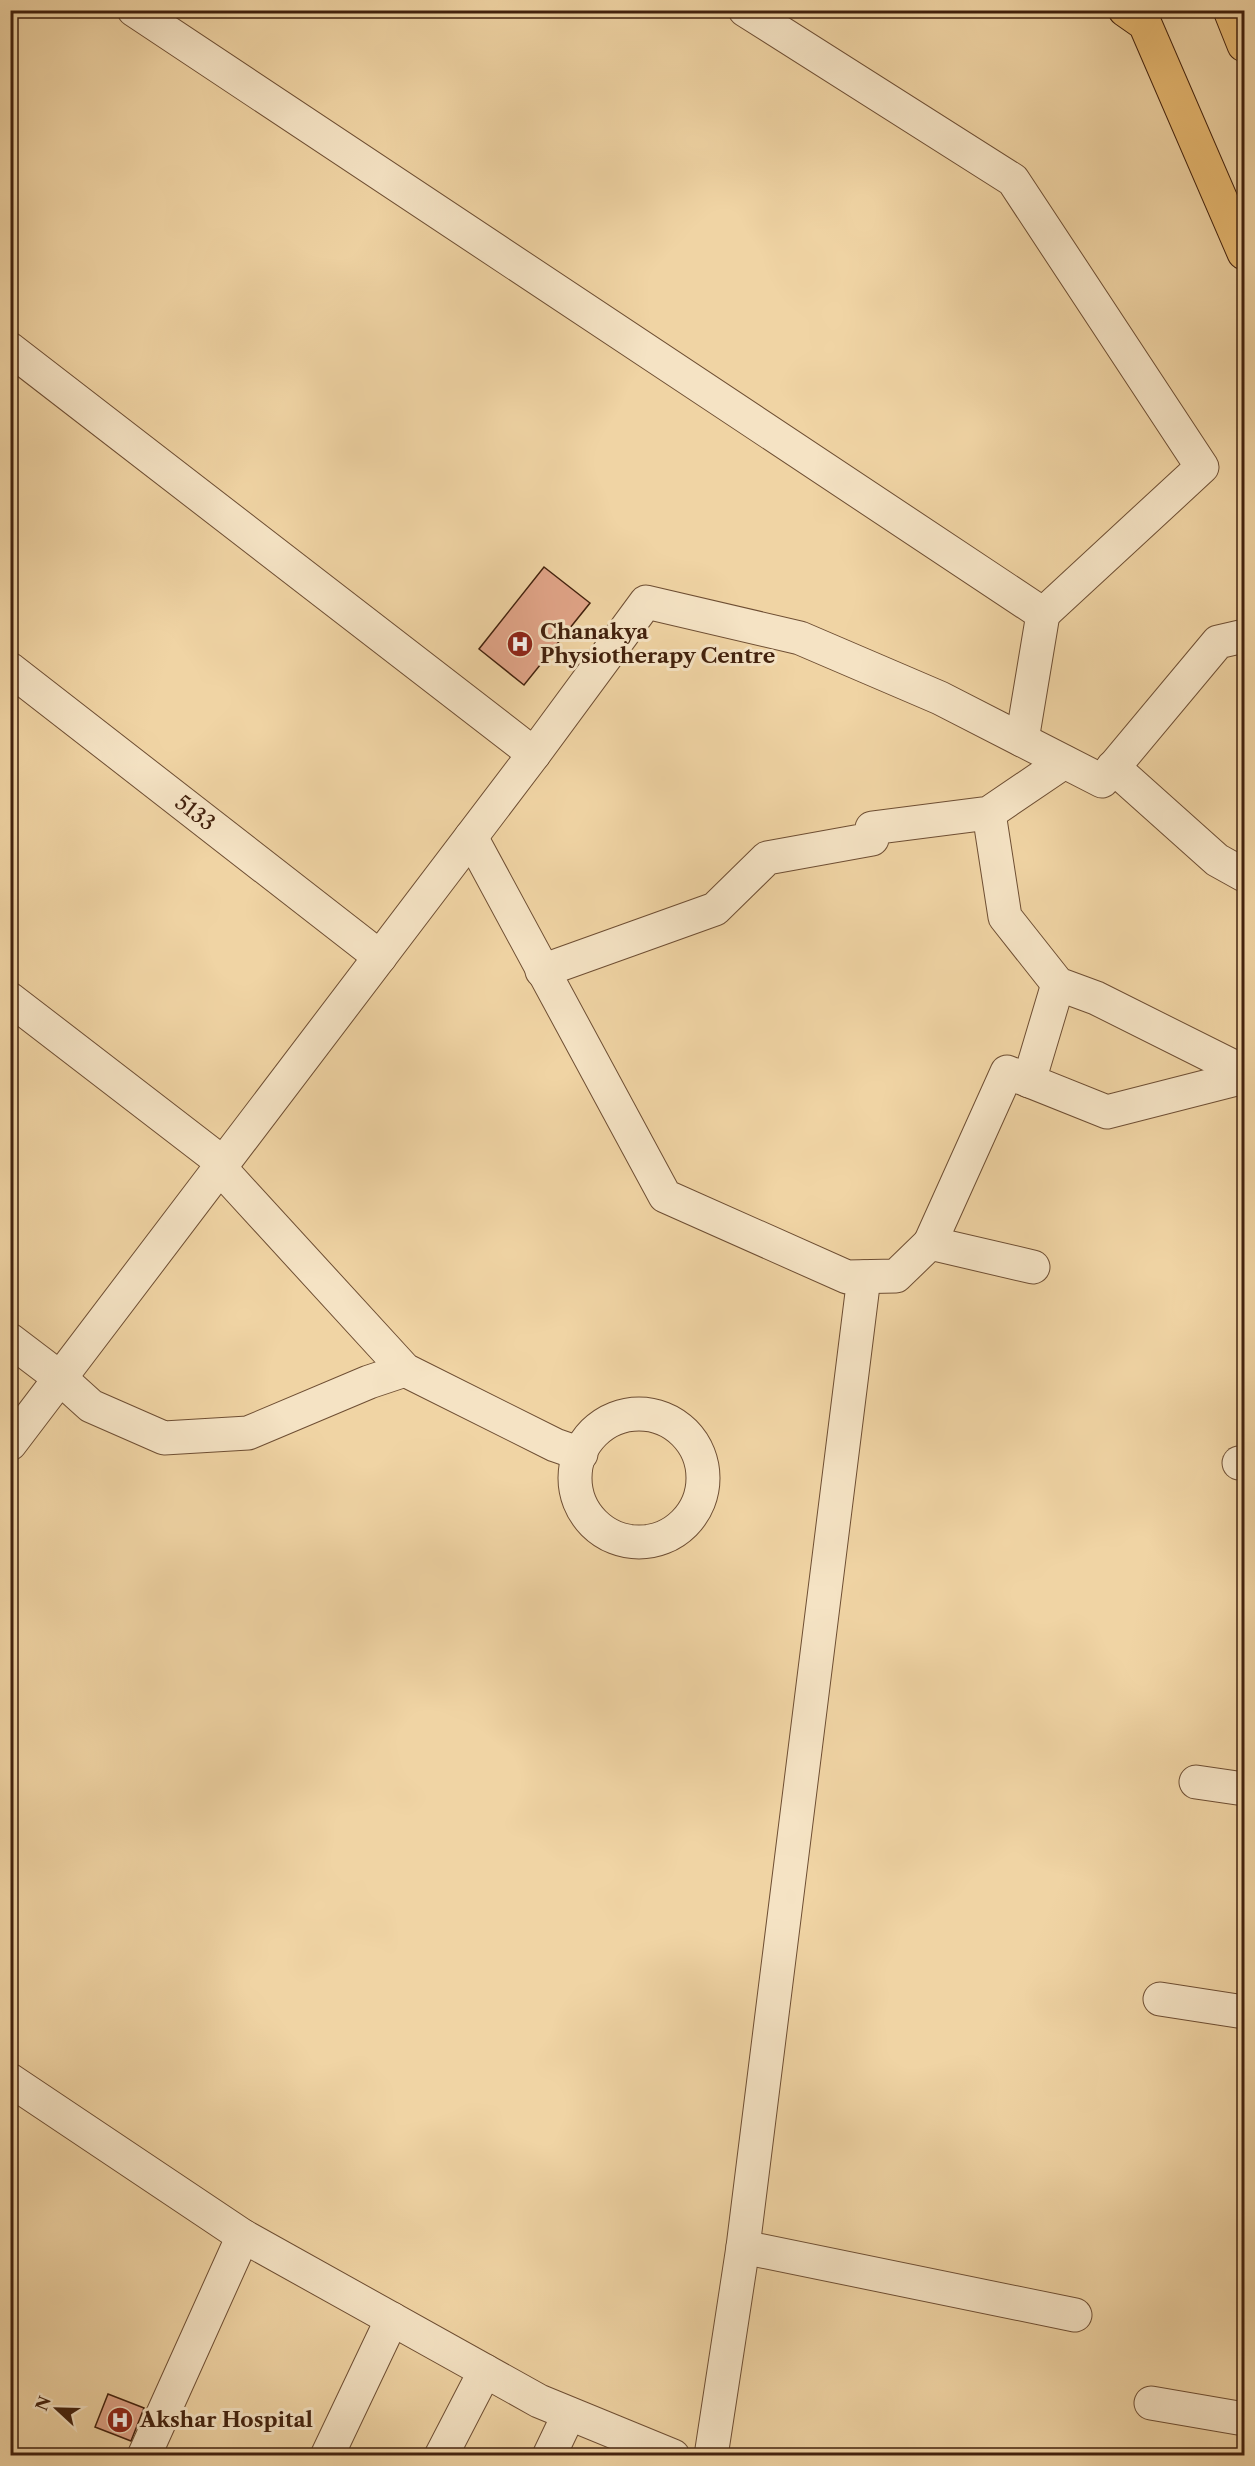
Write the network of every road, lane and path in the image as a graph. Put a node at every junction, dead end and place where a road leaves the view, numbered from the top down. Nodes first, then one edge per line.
1 (134, 10) edge
2 (745, 10) edge
3 (1125, 10) edge
4 (1230, 10) edge
5 (1245, 45) edge
6 (1245, 253) edge
7 (10, 349) edge
8 (1043, 614) junction
9 (1245, 636) edge
10 (10, 669) edge
11 (1022, 740) junction
12 (534, 754) junction
13 (1064, 762) junction
14 (1113, 766) junction
15 (989, 813) junction
16 (471, 837) junction
17 (1245, 875) edge
18 (380, 957) junction
19 (543, 971) junction
20 (1058, 984) junction
21 (10, 999) edge
22 (1245, 1072) edge
23 (1245, 1077) edge
24 (1029, 1081) junction
25 (221, 1165) junction
26 (930, 1243) junction
27 (1033, 1267) dead end
28 (864, 1277) junction
29 (10, 1340) edge
30 (405, 1370) junction
31 (60, 1378) junction
32 (10, 1444) edge
33 (581, 1454) dead end
34 (1196, 1782) dead end
35 (1245, 1789) edge
36 (1160, 1999) dead end
37 (1245, 2012) edge
38 (10, 2080) edge
39 (243, 2236) junction
40 (743, 2247) junction
41 (1075, 2315) dead end
42 (392, 2319) junction
43 (485, 2371) junction
44 (1150, 2403) dead end
45 (569, 2414) junction
46 (1245, 2419) edge
47 (144, 2456) edge
48 (327, 2456) edge
49 (441, 2456) edge
50 (549, 2456) edge
51 (673, 2456) edge
52 (711, 2456) edge

1 - 8 street
2 - 8 street
3 - 6 main road
4 - 5 main road
7 - 12 street
8 - 11 street
9 - 14 street
10 - 18 street, 5133
11 - 12 street
11 - 13 street
12 - 16 street
13 - 14 street
13 - 15 street
14 - 17 street
15 - 19 street
15 - 20 street
16 - 18 street
16 - 19 street
18 - 25 street
19 - 28 street
20 - 22 street
20 - 24 street
21 - 25 street
23 - 24 street
24 - 26 street
25 - 30 street
25 - 31 street
26 - 27 street
26 - 28 street
28 - 40 street
29 - 31 street
30 - 31 street
30 - 33 street
31 - 32 street
34 - 35 street
36 - 37 street
38 - 39 street
39 - 42 street
39 - 47 street
40 - 41 street
40 - 52 street
42 - 43 street
42 - 48 street
43 - 45 street
43 - 49 street
44 - 46 street
45 - 50 street
45 - 51 street

